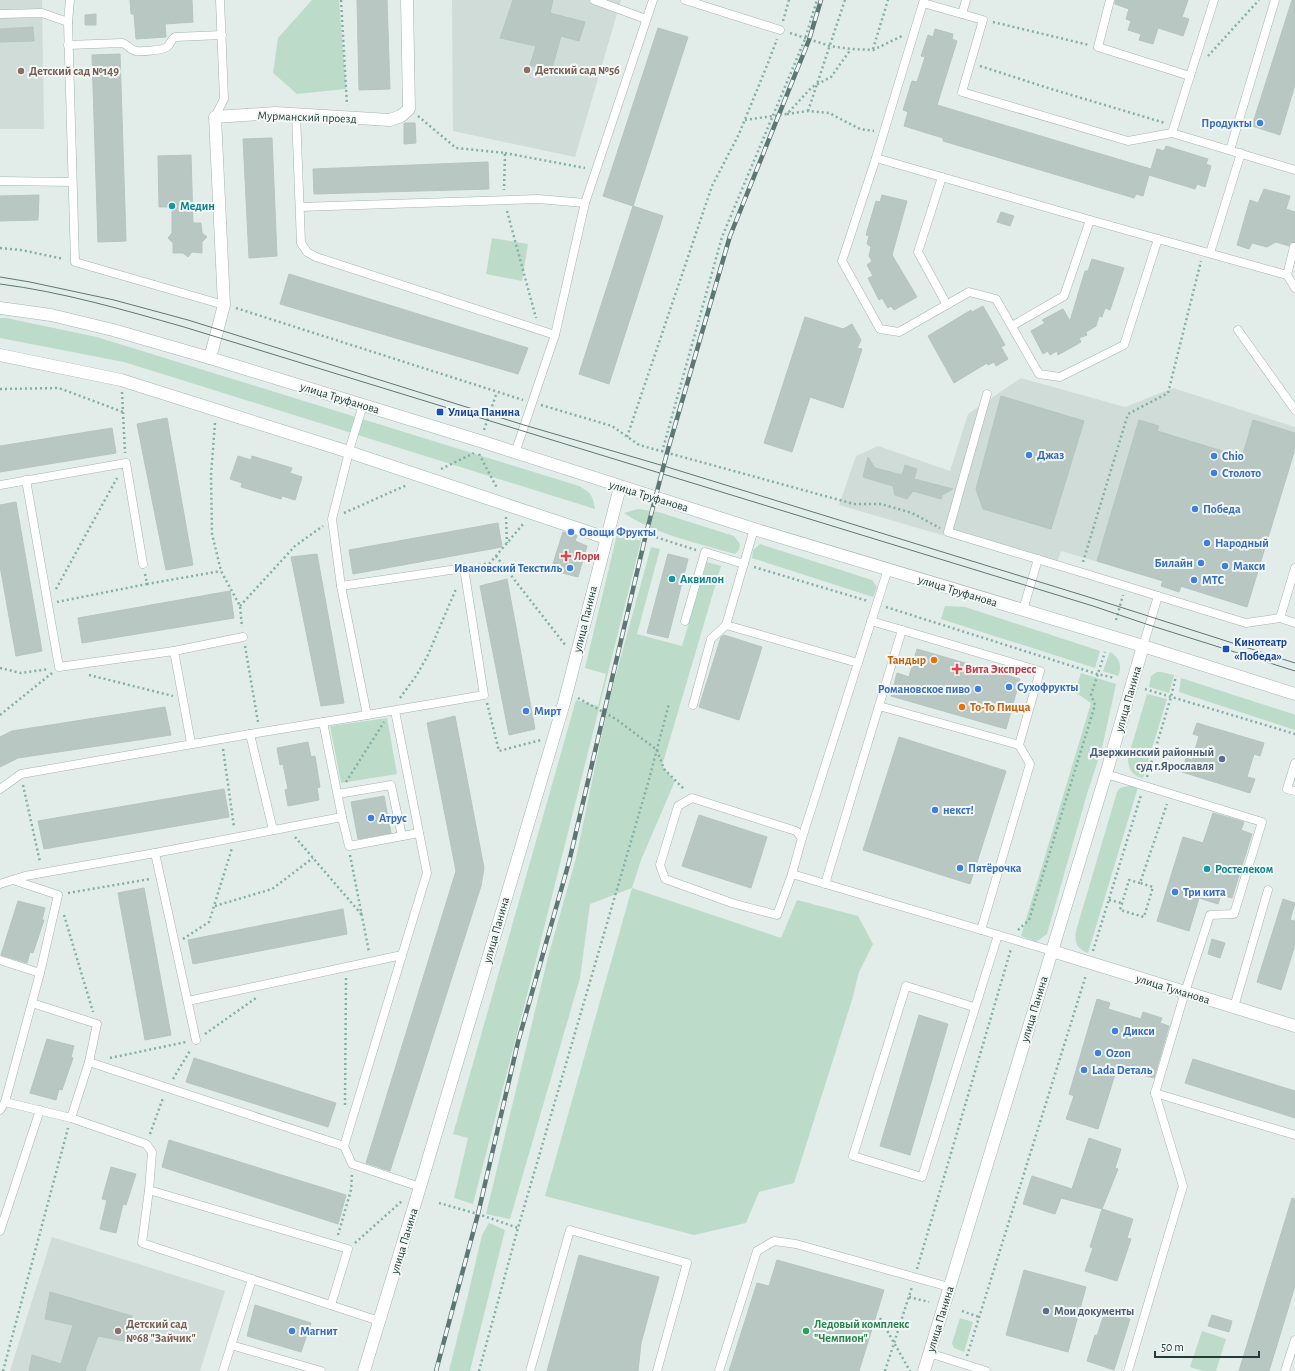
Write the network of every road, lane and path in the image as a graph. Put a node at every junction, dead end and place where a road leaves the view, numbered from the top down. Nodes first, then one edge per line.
1 (70, 0) edge
2 (220, 0) edge
3 (341, 0) edge
4 (407, 0) edge
5 (594, 0) edge
6 (652, 0) edge
7 (685, 0) edge
8 (789, 0) edge
9 (816, 0) edge
10 (845, 0) edge
11 (888, 0) edge
12 (966, 0) edge
13 (1110, 0) edge
14 (1214, 0) edge
15 (1259, 0) edge
16 (1275, 0) edge
17 (0, 14) edge
18 (962, 14) junction
19 (646, 19) junction
20 (983, 20) junction
21 (68, 22) junction
22 (780, 30) junction
23 (915, 30) junction
24 (222, 35) junction
25 (805, 39) junction
26 (68, 44) junction
27 (830, 46) junction
28 (1098, 47) junction
29 (851, 49) junction
30 (873, 50) junction
31 (1207, 57) dead end
32 (970, 63) junction
33 (1190, 76) junction
34 (816, 85) junction
35 (808, 111) junction
36 (296, 114) junction
37 (787, 114) junction
38 (772, 116) junction
39 (215, 117) junction
40 (348, 118) junction
41 (745, 120) junction
42 (1174, 129) junction
43 (884, 132) junction
44 (1230, 150) junction
45 (505, 153) dead end
46 (1241, 153) junction
47 (876, 158) junction
48 (596, 170) junction
49 (1295, 170) edge
50 (942, 177) junction
51 (0, 181) edge
52 (72, 182) junction
53 (585, 203) junction
54 (300, 207) junction
55 (1090, 220) junction
56 (1158, 239) junction
57 (0, 248) edge
58 (1294, 248) edge
59 (1207, 252) junction
60 (75, 262) junction
61 (1287, 274) junction
62 (1295, 288) edge
63 (224, 305) junction
64 (947, 305) junction
65 (0, 308) edge
66 (1012, 326) junction
67 (1238, 330) dead end
68 (555, 335) junction
69 (0, 355) edge
70 (210, 358) junction
71 (121, 380) junction
72 (0, 389) edge
73 (497, 392) junction
74 (987, 394) dead end
75 (532, 403) junction
76 (364, 405) junction
77 (216, 410) junction
78 (1295, 410) edge
79 (123, 412) junction
80 (484, 431) dead end
81 (627, 437) junction
82 (349, 452) junction
83 (662, 452) junction
84 (515, 453) junction
85 (126, 463) junction
86 (26, 480) junction
87 (0, 485) edge
88 (620, 487) junction
89 (532, 514) junction
90 (332, 519) junction
91 (754, 529) junction
92 (948, 532) junction
93 (607, 533) junction
94 (705, 552) junction
95 (496, 556) junction
96 (1038, 559) junction
97 (144, 564) joint
98 (744, 564) junction
99 (464, 568) junction
100 (1295, 568) edge
101 (888, 569) junction
102 (221, 572) junction
103 (1080, 572) junction
104 (147, 584) junction
105 (341, 586) junction
106 (1126, 586) junction
107 (1158, 596) junction
108 (48, 604) junction
109 (877, 604) junction
110 (240, 606) junction
111 (1023, 610) junction
112 (1280, 618) junction
113 (1116, 620) dead end
114 (685, 621) dead end
115 (871, 621) junction
116 (1295, 623) edge
117 (726, 625) junction
118 (902, 630) junction
119 (243, 637) junction
120 (1143, 646) junction
121 (567, 648) dead end
122 (174, 650) junction
123 (1106, 652) dead end
124 (858, 663) junction
125 (58, 667) junction
126 (0, 668) edge
127 (82, 673) dead end
128 (1097, 674) junction
129 (1176, 676) dead end
130 (1114, 678) dead end
131 (1145, 689) dead end
132 (1295, 694) edge
133 (484, 695) junction
134 (566, 695) junction
135 (1171, 697) junction
136 (183, 698) junction
137 (669, 704) dead end
138 (693, 705) dead end
139 (879, 706) junction
140 (393, 711) junction
141 (0, 715) edge
142 (367, 715) junction
143 (323, 722) junction
144 (259, 732) junction
145 (250, 734) junction
146 (1295, 734) edge
147 (221, 738) junction
148 (543, 739) dead end
149 (190, 744) junction
150 (1019, 745) junction
151 (657, 750) junction
152 (1295, 763) edge
153 (21, 774) junction
154 (1106, 774) junction
155 (1144, 786) junction
156 (0, 790) edge
157 (1295, 791) edge
158 (338, 794) junction
159 (1170, 794) junction
160 (692, 798) junction
161 (342, 817) junction
162 (287, 827) junction
163 (273, 830) junction
164 (419, 833) junction
165 (402, 836) junction
166 (235, 837) junction
167 (802, 838) junction
168 (348, 846) junction
169 (155, 853) junction
170 (313, 858) junction
171 (43, 873) junction
172 (792, 874) junction
173 (160, 877) junction
174 (13, 880) junction
175 (1140, 883) junction
176 (0, 884) edge
177 (825, 884) junction
178 (1268, 890) dead end
179 (58, 895) junction
180 (1109, 900) junction
181 (1122, 904) junction
182 (214, 906) junction
183 (362, 916) junction
184 (981, 930) junction
185 (998, 934) junction
186 (1014, 939) junction
187 (175, 945) junction
188 (1052, 951) junction
189 (402, 955) junction
190 (0, 960) edge
191 (371, 962) junction
192 (1090, 963) junction
193 (346, 967) junction
194 (40, 973) junction
195 (1185, 992) junction
196 (260, 995) dead end
197 (188, 1001) junction
198 (32, 1002) junction
199 (974, 1007) junction
200 (1234, 1007) junction
201 (97, 1024) junction
202 (1295, 1026) edge
203 (196, 1040) junction
204 (89, 1062) junction
205 (1155, 1093) junction
206 (5, 1102) junction
207 (345, 1107) dead end
208 (0, 1110) edge
209 (40, 1110) junction
210 (71, 1118) junction
211 (1295, 1135) edge
212 (344, 1146) junction
213 (352, 1164) junction
214 (420, 1187) junction
215 (149, 1190) junction
216 (404, 1199) dead end
217 (439, 1203) dead end
218 (518, 1228) junction
219 (0, 1231) edge
220 (335, 1245) junction
221 (348, 1249) junction
222 (915, 1278) junction
223 (252, 1279) junction
224 (949, 1287) junction
225 (909, 1296) junction
226 (929, 1302) dead end
227 (331, 1305) junction
228 (962, 1311) dead end
229 (979, 1317) junction
230 (880, 1318) dead end
231 (379, 1321) junction
232 (1295, 1340) edge
233 (894, 1343) junction
234 (231, 1345) junction
235 (929, 1353) junction
236 (965, 1364) junction
237 (3, 1371) edge
238 (223, 1371) edge
239 (321, 1371) edge
240 (364, 1371) edge
241 (479, 1371) edge
242 (530, 1371) edge
243 (657, 1371) edge
244 (718, 1371) edge
245 (885, 1371) edge
246 (910, 1371) edge
247 (924, 1371) edge
248 (986, 1371) edge
249 (1128, 1371) edge
250 (1285, 1371) edge

1 - 21 lane
2 - 24 lane
3 - 40 path
4 - 40 street, Мурманский проезд
5 - 19 lane
6 - 19 lane
7 - 22 lane
8 - 22 path
9 - 25 path
10 - 27 path
11 - 30 path
12 - 18 lane
13 - 28 lane
14 - 33 lane
15 - 31 path
16 - 44 lane
17 - 21 lane
18 - 20 lane
18 - 23 lane
19 - 48 lane
20 - 28 path
20 - 32 lane
21 - 26 lane
22 - 25 path
22 - 41 path
23 - 30 path
23 - 43 lane
24 - 26 lane
24 - 39 lane
25 - 27 path
25 - 38 path
26 - 52 lane
27 - 29 path
27 - 34 path
28 - 33 lane
29 - 30 path
29 - 34 path
32 - 42 path
32 - 42 lane
33 - 42 lane
34 - 35 path
34 - 37 path
35 - 37 path
35 - 43 path
36 - 39 street, Мурманский проезд
36 - 40 street, Мурманский проезд
36 - 54 lane
37 - 38 path
38 - 41 path
38 - 83 path
39 - 63 street
41 - 81 path
42 - 44 lane
43 - 47 lane
44 - 46 lane
45 - 48 path
46 - 49 lane
46 - 59 lane
47 - 50 lane
47 - 64 lane
48 - 53 lane
50 - 55 lane
50 - 64 lane
51 - 52 lane
52 - 60 lane
53 - 54 lane
53 - 68 lane
54 - 68 lane
55 - 56 lane
55 - 66 lane
56 - 59 lane
56 - 66 lane
57 - 60 path
58 - 61 lane
59 - 61 lane
59 - 103 path
60 - 63 lane
61 - 62 lane
63 - 70 street
63 - 73 path
64 - 66 lane
65 - 70 street, улица Труфанова
67 - 78 lane
68 - 75 lane
69 - 71 street
70 - 76 street, улица Труфанова
71 - 77 street
71 - 79 path
72 - 79 path
73 - 75 path
73 - 80 path
74 - 92 lane
75 - 81 path
75 - 84 lane
76 - 82 lane
76 - 84 street, улица Труфанова
77 - 82 street
77 - 102 path
79 - 85 path
81 - 83 path
82 - 89 street
82 - 90 lane
83 - 92 path
84 - 88 street, улица Труфанова
85 - 86 lane
85 - 97 lane
85 - 108 path
86 - 87 lane
86 - 108 lane
88 - 91 street, улица Труфанова
88 - 93 street, улица Панина
89 - 93 street
89 - 95 path
90 - 105 lane
90 - 110 path
91 - 98 lane
91 - 101 street, улица Труфанова
92 - 96 lane
93 - 94 path
93 - 134 street, улица Панина
94 - 98 lane
94 - 114 lane
95 - 99 path
95 - 121 path
96 - 103 lane
96 - 111 lane
97 - 104 path
98 - 109 path
98 - 117 lane
99 - 105 lane
99 - 133 lane
99 - 140 path
100 - 112 lane
101 - 109 lane
101 - 111 street, улица Труфанова
102 - 104 path
102 - 110 path
103 - 106 lane
104 - 108 path
105 - 142 lane
106 - 107 lane
106 - 113 path
107 - 112 lane
107 - 120 lane
108 - 125 lane
109 - 115 lane
109 - 128 path
110 - 119 path
111 - 120 street, улица Труфанова
112 - 116 lane
115 - 118 lane
115 - 124 lane
117 - 124 lane
117 - 138 lane
118 - 139 lane
118 - 150 lane
119 - 122 lane
119 - 144 path
120 - 132 street, улица Труфанова
120 - 154 street, улица Панина
122 - 125 lane
122 - 136 lane
123 - 128 path
124 - 167 lane
125 - 126 path
125 - 141 path
127 - 136 path
128 - 130 path
128 - 186 path
129 - 135 path
131 - 135 path
133 - 140 lane
133 - 148 path
134 - 151 path
134 - 214 street, улица Панина
135 - 146 path
135 - 155 path
136 - 149 lane
137 - 151 path
139 - 150 lane
139 - 177 lane
140 - 142 lane
140 - 158 path
140 - 164 lane
142 - 143 lane
143 - 144 lane
143 - 158 lane
144 - 145 lane
145 - 147 lane
145 - 163 lane
147 - 149 lane
147 - 166 path
149 - 153 lane
150 - 184 lane
151 - 160 path
151 - 218 path
152 - 157 lane
153 - 156 lane
153 - 171 path
154 - 155 lane
154 - 188 street, улица Панина
155 - 159 lane
155 - 180 path
158 - 161 lane
158 - 165 lane
159 - 175 path
159 - 195 lane
160 - 167 lane
160 - 172 lane
161 - 162 lane
161 - 168 lane
162 - 163 lane
162 - 170 path
163 - 166 lane
164 - 165 lane
164 - 189 lane
165 - 168 lane
166 - 169 lane
166 - 182 path
167 - 172 lane
168 - 183 path
169 - 171 lane
169 - 173 lane
170 - 182 path
170 - 183 path
171 - 174 lane
172 - 177 lane
173 - 179 path
173 - 187 lane
174 - 176 lane
174 - 179 lane
175 - 181 path
175 - 181 path
177 - 184 lane
178 - 200 lane
179 - 194 lane
179 - 201 path
180 - 181 path
180 - 192 path
182 - 187 path
183 - 191 path
184 - 185 lane
185 - 186 lane
185 - 199 lane
186 - 188 lane
186 - 222 path
187 - 197 lane
188 - 192 street, улица Туманова
188 - 224 street, улица Панина
189 - 191 lane
189 - 212 lane
190 - 194 lane
191 - 193 lane
192 - 195 street, улица Туманова
192 - 229 path
193 - 197 lane
193 - 207 path
194 - 198 lane
195 - 200 street, улица Туманова
195 - 205 lane
196 - 203 path
197 - 203 lane
198 - 201 lane
198 - 206 lane
199 - 199 lane
200 - 202 street, улица Туманова
201 - 204 lane
203 - 204 path
204 - 210 lane
204 - 212 lane
205 - 211 lane
205 - 249 lane
206 - 208 lane
206 - 209 lane
209 - 210 lane
209 - 219 lane
210 - 215 lane
210 - 237 path
212 - 213 lane
213 - 214 lane
213 - 220 path
214 - 231 street, улица Панина
215 - 220 lane
215 - 223 lane
216 - 221 path
217 - 218 path
218 - 241 path
220 - 221 lane
221 - 227 lane
222 - 224 lane
222 - 225 path
222 - 244 lane
223 - 227 lane
223 - 234 lane
224 - 235 street, улица Панина
225 - 226 path
225 - 233 path
227 - 231 lane
228 - 229 path
229 - 236 path
230 - 233 path
231 - 240 street, улица Панина
232 - 250 lane
233 - 245 path
233 - 246 path
234 - 238 lane
234 - 239 lane
235 - 236 lane
235 - 247 street, улица Панина
236 - 248 lane
242 - 243 lane

